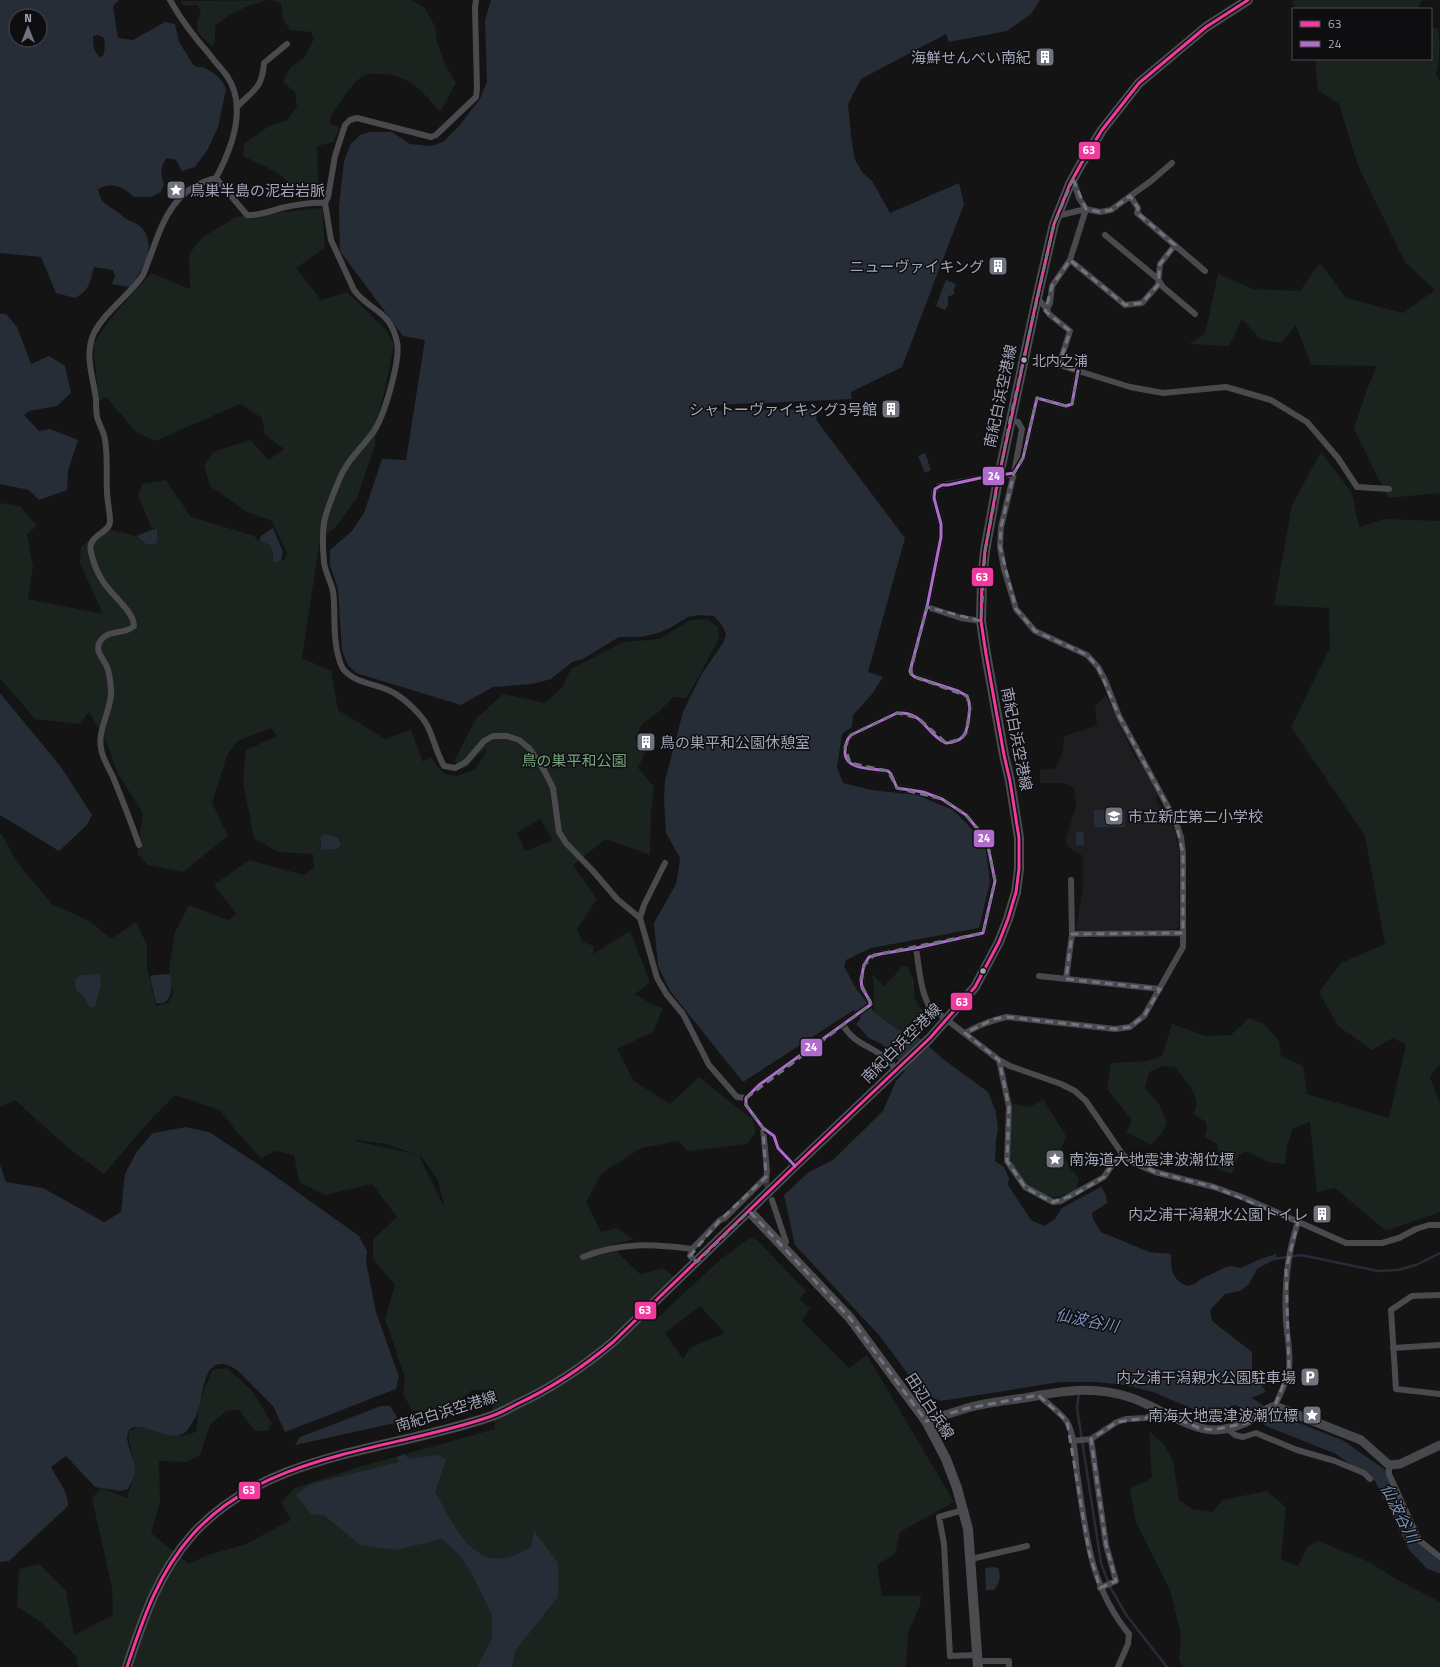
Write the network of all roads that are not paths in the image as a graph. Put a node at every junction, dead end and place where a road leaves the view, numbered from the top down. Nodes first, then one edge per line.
1 (170, 0) edge
2 (476, 0) edge
3 (1248, 0) edge
4 (287, 44) dead end
5 (237, 107) junction
6 (1172, 163) dead end
7 (216, 178) junction
8 (1073, 179) junction
9 (1130, 196) junction
10 (325, 203) junction
11 (1086, 209) junction
12 (1057, 216) junction
13 (1105, 235) dead end
14 (1175, 245) junction
15 (1070, 260) junction
16 (1205, 271) dead end
17 (1158, 280) junction
18 (1037, 298) junction
19 (1047, 309) junction
20 (1195, 314) dead end
21 (1078, 371) junction
22 (1010, 420) junction
23 (1012, 474) junction
24 (980, 478) tunnel mouth
25 (1389, 489) dead end
26 (927, 607) junction
27 (981, 621) junction
28 (139, 845) dead end
29 (665, 863) dead end
30 (1071, 880) dead end
31 (640, 918) junction
32 (1183, 933) junction
33 (1072, 934) junction
34 (916, 948) junction
35 (1038, 976) dead end
36 (1066, 979) junction
37 (1160, 989) junction
38 (843, 1025) junction
39 (965, 1033) junction
40 (999, 1060) junction
41 (898, 1068) junction
42 (746, 1098) junction
43 (763, 1128) junction
44 (1123, 1155) junction
45 (795, 1166) junction
46 (772, 1200) tunnel mouth
47 (748, 1211) junction
48 (1298, 1222) junction
49 (1440, 1225) edge
50 (783, 1246) junction
51 (692, 1249) junction
52 (583, 1257) dead end
53 (697, 1262) junction
54 (1440, 1295) edge
55 (1440, 1345) edge
56 (1393, 1348) junction
57 (1440, 1394) edge
58 (1038, 1395) junction
59 (1272, 1407) junction
60 (1159, 1410) junction
61 (926, 1422) junction
62 (1228, 1428) junction
63 (1089, 1439) junction
64 (1074, 1441) junction
65 (1440, 1446) edge
66 (1389, 1465) junction
67 (1370, 1479) dead end
68 (963, 1510) junction
69 (1027, 1546) dead end
70 (1440, 1557) edge
71 (971, 1559) junction
72 (1102, 1587) junction
73 (978, 1661) edge
74 (127, 1667) edge
75 (1009, 1667) edge
76 (1118, 1667) edge

1 - 5 street
2 - 10 street
3 - 8 main road, 南紀白浜空港線
4 - 5 street
5 - 7 street
6 - 9 street
7 - 10 street
7 - 28 street
8 - 11 street
8 - 12 main road, 南紀白浜空港線
9 - 11 street
9 - 14 street
10 - 31 street
11 - 12 street
11 - 15 street
12 - 18 main road, 南紀白浜空港線
13 - 17 street
14 - 16 street
14 - 17 street
15 - 17 street
15 - 19 street
17 - 20 street
18 - 19 street
18 - 22 main road, 南紀白浜空港線
19 - 21 street
21 - 23 street
21 - 25 street
22 - 23 street
22 - 27 main road, 南紀白浜空港線
23 - 32 street
24 - 26 street
26 - 27 street
26 - 34 street
27 - 41 main road, 南紀白浜空港線
29 - 31 street
30 - 33 street
31 - 42 street
32 - 33 street
32 - 37 street
33 - 36 street
34 - 38 street
34 - 39 street
35 - 36 street
36 - 37 street
37 - 39 street
38 - 41 street
38 - 42 street
39 - 40 street
40 - 44 street
40 - 44 street
41 - 45 main road, 南紀白浜空港線
42 - 43 street
43 - 45 street
43 - 51 street
44 - 48 street
45 - 47 main road, 南紀白浜空港線
46 - 50 street
47 - 50 main road, 田辺白浜線
47 - 53 main road, 南紀白浜空港線
48 - 49 street
48 - 59 street
50 - 61 main road, 田辺白浜線
51 - 52 street
51 - 53 street
53 - 74 main road, 南紀白浜空港線
54 - 56 street
55 - 56 street
56 - 57 street
58 - 60 street
58 - 61 street
58 - 64 street
59 - 62 street
59 - 66 street
60 - 62 street
60 - 63 street
61 - 68 main road, 田辺白浜線
62 - 67 street
63 - 64 street
63 - 72 street
64 - 72 street
65 - 66 street
66 - 70 street
68 - 71 main road, 田辺白浜線
68 - 73 street
69 - 71 street
71 - 73 main road, 田辺白浜線
72 - 76 street
73 - 75 street

